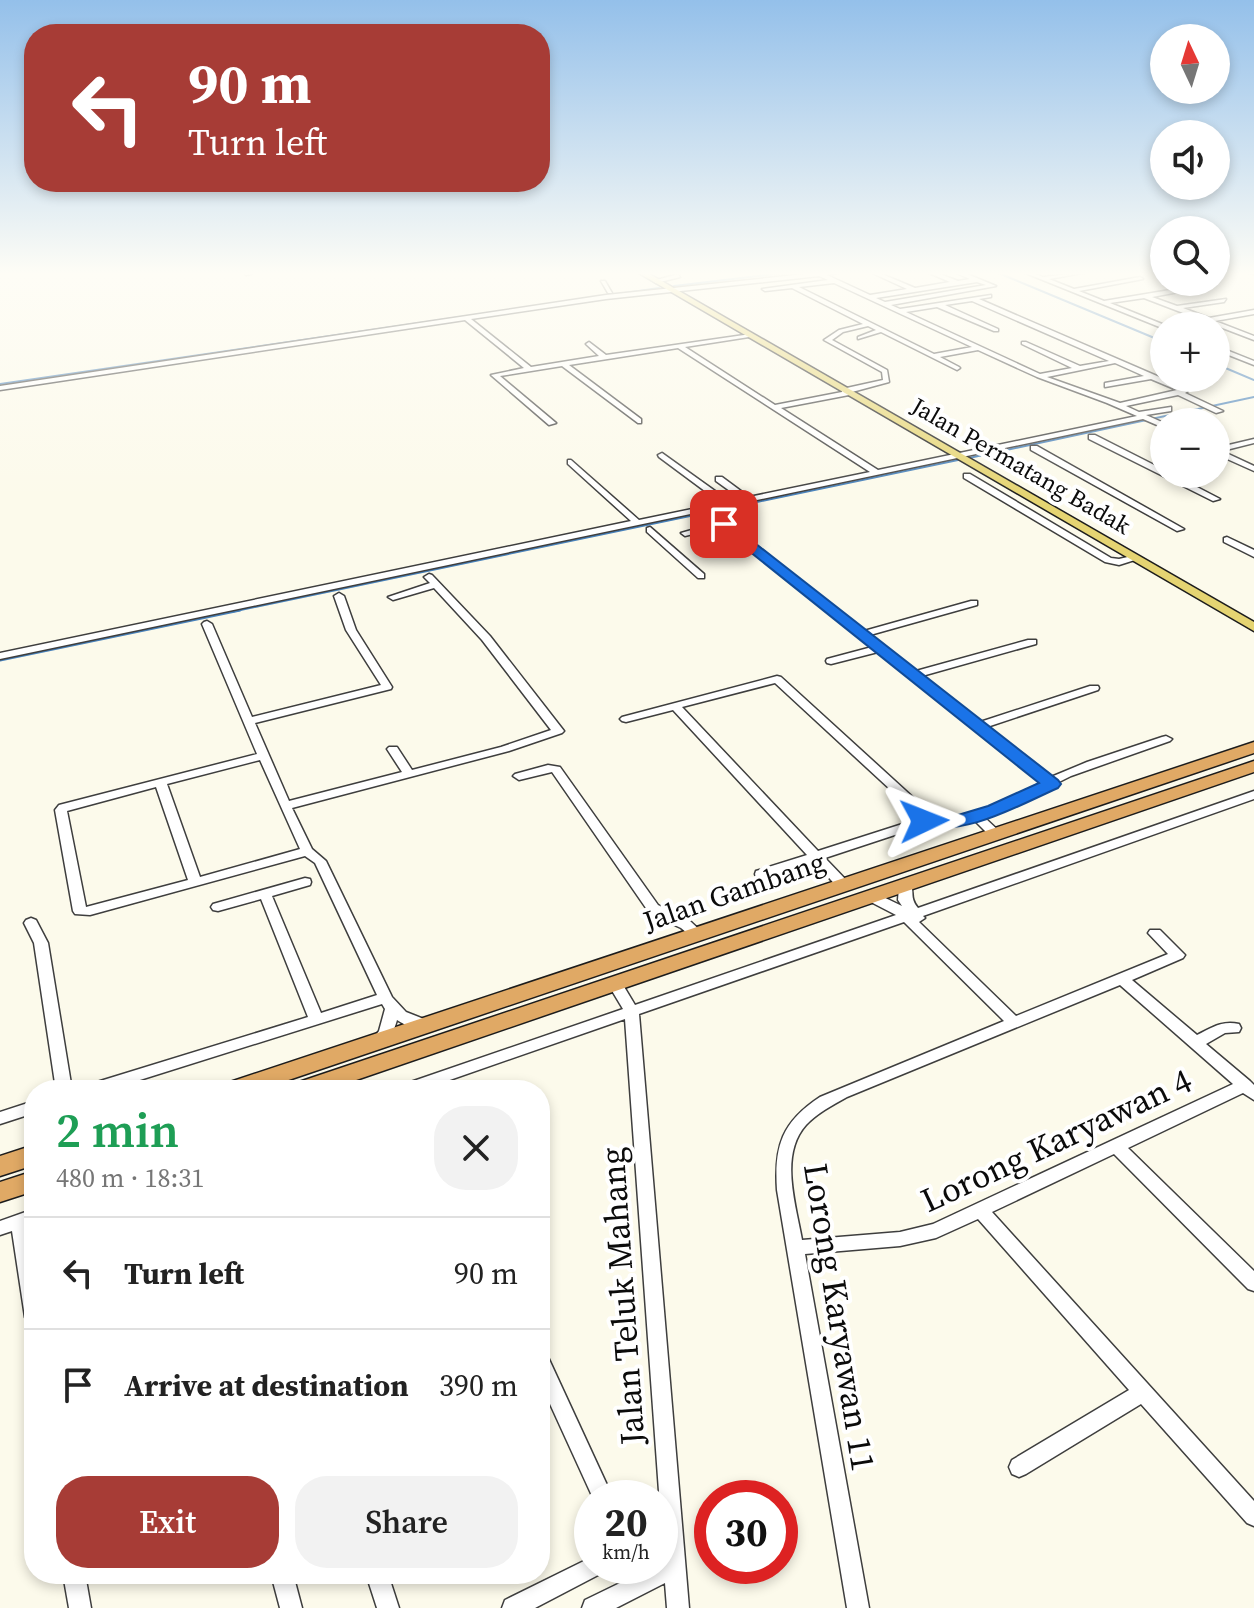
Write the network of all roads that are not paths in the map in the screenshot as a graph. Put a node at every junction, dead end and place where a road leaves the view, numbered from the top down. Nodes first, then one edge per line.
1 (231, 347) edge
2 (267, 347) edge
3 (502, 347) edge
4 (592, 347) edge
5 (673, 347) edge
6 (681, 347) edge
7 (770, 347) edge
8 (840, 347) edge
9 (914, 347) edge
10 (1033, 347) edge
11 (1085, 347) edge
12 (979, 348) joint
13 (1230, 353) edge
14 (1254, 355) edge
15 (934, 357) junction
16 (1240, 357) junction
17 (605, 358) junction
18 (1117, 361) junction
19 (1254, 363) edge
20 (564, 365) junction
21 (957, 368) dead end
22 (1079, 368) junction
23 (530, 370) junction
24 (1039, 376) junction
25 (1150, 376) edge
26 (1150, 377) edge
27 (1108, 385) dead end
28 (0, 386) edge
29 (847, 392) junction
30 (1182, 392) joint
31 (1120, 405) junction
32 (774, 407) junction
33 (1213, 408) dead end
34 (1150, 414) edge
35 (1143, 416) junction
36 (1150, 419) edge
37 (638, 421) dead end
38 (552, 423) dead end
39 (1092, 437) dead end
40 (1254, 441) edge
41 (1230, 447) edge
42 (1034, 448) dead end
43 (662, 455) dead end
44 (958, 455) junction
45 (1230, 457) edge
46 (571, 462) dead end
47 (1150, 466) edge
48 (1254, 469) edge
49 (877, 473) junction
50 (967, 476) dead end
51 (719, 479) dead end
52 (1194, 488) edge
53 (1216, 499) dead end
54 (748, 500) junction
55 (728, 504) junction
56 (714, 517) dead end
57 (638, 523) junction
58 (724, 524) junction
59 (1180, 529) dead end
60 (650, 530) dead end
61 (685, 533) dead end
62 (1227, 540) dead end
63 (1254, 554) edge
64 (1136, 558) junction
65 (701, 576) dead end
66 (339, 596) dead end
67 (393, 597) dead end
68 (974, 603) dead end
69 (207, 624) dead end
70 (1254, 627) edge
71 (863, 634) junction
72 (1032, 642) dead end
73 (880, 648) junction
74 (0, 656) edge
75 (831, 661) dead end
76 (914, 675) junction
77 (1094, 688) dead end
78 (675, 706) junction
79 (626, 719) dead end
80 (250, 721) junction
81 (979, 726) junction
82 (1166, 739) dead end
83 (1247, 748) edge
84 (393, 749) dead end
85 (262, 756) junction
86 (1254, 766) edge
87 (409, 774) junction
88 (519, 776) dead end
89 (160, 782) junction
90 (1052, 784) junction
91 (1254, 795) edge
92 (285, 806) junction
93 (976, 816) junction
94 (924, 821) junction
95 (996, 835) junction
96 (307, 851) junction
97 (816, 856) junction
98 (761, 874) dead end
99 (195, 882) junction
100 (305, 882) dead end
101 (844, 886) junction
102 (905, 886) junction
103 (265, 894) junction
104 (872, 897) junction
105 (218, 907) dead end
106 (910, 915) junction
107 (31, 923) dead end
108 (1155, 933) dead end
109 (698, 935) junction
110 (1121, 978) junction
111 (615, 984) junction
112 (388, 1004) junction
113 (632, 1012) junction
114 (316, 1018) junction
115 (1014, 1022) junction
116 (427, 1026) junction
117 (1234, 1028) dead end
118 (377, 1042) junction
119 (1195, 1043) junction
120 (62, 1080) edge
121 (121, 1080) edge
122 (262, 1080) edge
123 (331, 1080) edge
124 (433, 1080) edge
125 (1249, 1090) edge
126 (24, 1110) edge
127 (0, 1118) edge
128 (1116, 1146) junction
129 (24, 1158) edge
130 (0, 1166) edge
131 (24, 1184) edge
132 (0, 1192) edge
133 (980, 1210) junction
134 (24, 1220) edge
135 (0, 1228) edge
136 (794, 1248) junction
137 (1254, 1283) edge
138 (1141, 1393) junction
139 (550, 1397) edge
140 (1019, 1467) dead end
141 (594, 1480) edge
142 (668, 1480) edge
143 (1254, 1516) edge
144 (574, 1577) edge
145 (76, 1584) edge
146 (285, 1584) edge
147 (380, 1584) edge
148 (641, 1584) edge
149 (676, 1584) edge
150 (80, 1608) edge
151 (291, 1608) edge
152 (388, 1608) edge
153 (513, 1608) edge
154 (593, 1608) edge
155 (678, 1608) edge
156 (858, 1608) edge

1 - 28 street
2 - 28 street
3 - 23 street
4 - 17 street
5 - 17 street
6 - 32 street
7 - 29 main road, Jalan Permatang Badak
8 - 29 street
9 - 15 street
10 - 22 street
11 - 18 street
12 - 15 street
12 - 24 street
13 - 16 street
14 - 16 street
15 - 21 street
16 - 19 street
17 - 20 street
18 - 22 street
18 - 25 street
20 - 23 street
20 - 37 street
22 - 24 street
23 - 38 street
24 - 31 street
26 - 27 street
29 - 32 street
29 - 44 main road, Jalan Permatang Badak
30 - 31 street
30 - 33 street
31 - 35 street
32 - 49 street
34 - 35 street
35 - 36 street
35 - 44 street
39 - 47 street
40 - 41 street
42 - 59 street
43 - 55 street
44 - 49 street
44 - 64 main road, Jalan Permatang Badak
45 - 48 street
46 - 57 street
49 - 54 street
50 - 64 street
51 - 54 street
52 - 53 street
54 - 55 street
55 - 57 street
56 - 58 street
57 - 74 street
58 - 61 street
58 - 71 street
60 - 65 street
62 - 63 street
64 - 70 main road, Jalan Permatang Badak
66 - 80 street
67 - 87 street
68 - 71 street
69 - 80 street
71 - 73 street
72 - 76 street
73 - 75 street
73 - 76 street
76 - 81 street
77 - 81 street
78 - 79 street
78 - 94 street
78 - 97 street
80 - 85 street
81 - 90 street
82 - 90 street
83 - 95 highway, Jalan Gambang
84 - 87 street
85 - 89 street
85 - 92 street
86 - 102 highway, Jalan Gambang
87 - 92 street
88 - 109 street
89 - 99 street
89 - 99 street
90 - 93 street
91 - 106 street
92 - 96 street
93 - 94 street
93 - 95 street
94 - 97 street
95 - 101 highway, Jalan Gambang
96 - 99 street
96 - 112 street
97 - 98 street
97 - 101 street
100 - 103 street
101 - 109 highway, Jalan Gambang
102 - 104 highway, Jalan Gambang
102 - 106 street
103 - 105 street
103 - 114 street
104 - 106 street
104 - 111 highway, Jalan Gambang
106 - 113 street
106 - 115 street
107 - 120 street
108 - 110 street, Lorong Karyawan 11
109 - 116 highway, Jalan Gambang
110 - 115 street, Lorong Karyawan 11
110 - 119 street
111 - 113 street, Jalan Teluk Mahang
111 - 123 highway, Jalan Gambang
112 - 114 street
112 - 116 street
112 - 118 street
113 - 124 street
113 - 142 street, Jalan Teluk Mahang
114 - 121 street
115 - 136 street, Lorong Karyawan 11
116 - 118 highway, Jalan Gambang
117 - 119 street
118 - 122 highway, Jalan Gambang
119 - 125 street
125 - 128 street, Lorong Karyawan 4
126 - 127 street
128 - 133 street, Lorong Karyawan 4
128 - 137 street
129 - 130 highway
131 - 132 highway
133 - 136 street, Lorong Karyawan 4
133 - 138 street
134 - 135 street
136 - 156 street, Lorong Karyawan 11
138 - 140 street
138 - 143 street
139 - 141 street
144 - 153 street
145 - 150 street
146 - 151 street
147 - 152 street
148 - 154 street
149 - 155 street, Jalan Teluk Mahang

